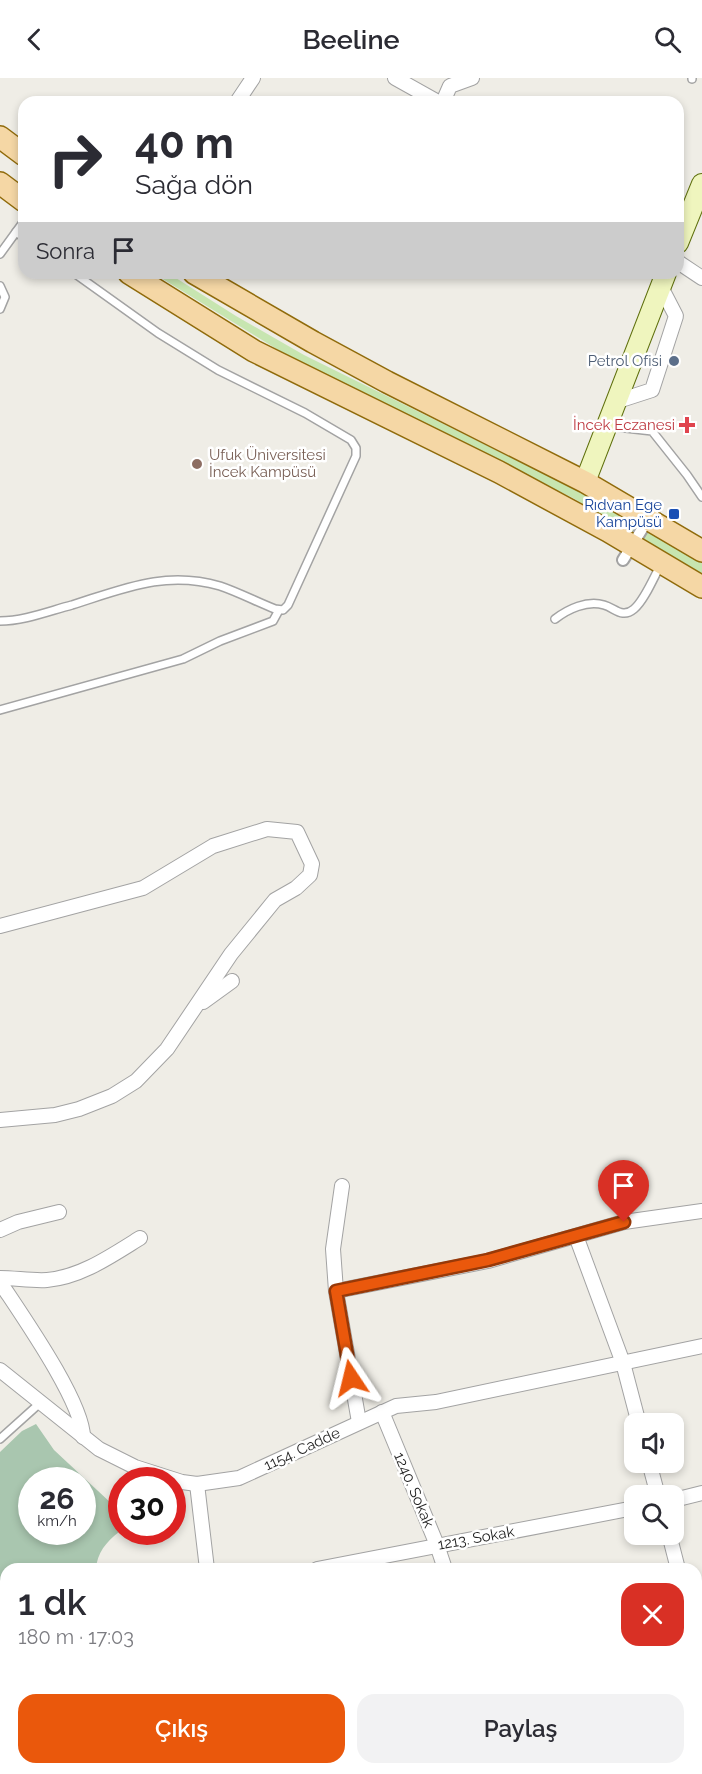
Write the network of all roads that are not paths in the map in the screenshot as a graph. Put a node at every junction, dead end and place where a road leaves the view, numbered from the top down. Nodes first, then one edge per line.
1 (253, 78) edge
2 (395, 78) edge
3 (472, 78) edge
4 (241, 96) edge
5 (427, 96) edge
6 (446, 96) edge
7 (0, 136) edge
8 (18, 150) edge
9 (0, 183) edge
10 (702, 184) edge
11 (18, 196) edge
12 (684, 228) edge
13 (18, 229) edge
14 (16, 232) joint
15 (0, 254) edge
16 (684, 266) edge
17 (702, 278) edge
18 (82, 279) edge
19 (139, 279) edge
20 (204, 279) edge
21 (664, 280) edge
22 (0, 286) edge
23 (0, 309) edge
24 (618, 401) junction
25 (608, 426) junction
26 (585, 482) junction
27 (702, 497) edge
28 (652, 513) junction
29 (702, 551) edge
30 (627, 553) junction
31 (662, 563) junction
32 (702, 587) edge
33 (279, 610) junction
34 (555, 619) dead end
35 (0, 621) edge
36 (0, 710) edge
37 (0, 926) edge
38 (232, 981) dead end
39 (190, 1013) junction
40 (0, 1120) edge
41 (342, 1186) dead end
42 (702, 1211) edge
43 (59, 1212) dead end
44 (0, 1230) edge
45 (576, 1236) junction
46 (140, 1238) dead end
47 (0, 1280) edge
48 (336, 1291) junction
49 (702, 1346) edge
50 (623, 1363) junction
51 (0, 1370) edge
52 (40, 1402) junction
53 (382, 1412) junction
54 (636, 1413) edge
55 (359, 1422) junction
56 (83, 1437) junction
57 (0, 1439) edge
58 (197, 1484) junction
59 (702, 1494) edge
60 (684, 1498) edge
61 (624, 1510) edge
62 (437, 1545) junction
63 (672, 1545) edge
64 (206, 1563) edge
65 (347, 1563) edge
66 (443, 1563) edge
67 (676, 1563) edge

1 - 4 street
2 - 5 street
3 - 6 street
7 - 8 main road
9 - 11 main road
10 - 12 main road
13 - 14 lane
14 - 15 lane
16 - 17 street
18 - 33 lane
19 - 30 main road
20 - 26 main road
21 - 24 main road
21 - 24 street
22 - 23 lane
24 - 25 main road
25 - 26 main road
25 - 27 lane
26 - 28 main road
28 - 29 main road
28 - 30 street
30 - 31 main road
31 - 32 main road
31 - 34 lane
33 - 35 lane
33 - 36 lane
37 - 39 street
38 - 39 street
39 - 40 street
41 - 48 street
42 - 45 street
43 - 44 street
45 - 48 street
45 - 50 street
46 - 47 street
47 - 56 street
48 - 55 street
49 - 50 street, 1154. Cadde
50 - 53 street, 1154. Cadde
50 - 54 street
51 - 52 street, 1154. Cadde
52 - 56 street, 1154. Cadde
52 - 57 lane
53 - 55 street, 1154. Cadde
53 - 62 street, 1240. Sokak
55 - 58 street, 1154. Cadde
56 - 58 street, 1154. Cadde
58 - 64 street
59 - 60 street
61 - 62 street, 1213. Sokak
62 - 65 street, 1213. Sokak
62 - 66 street, 1240. Sokak
63 - 67 street

